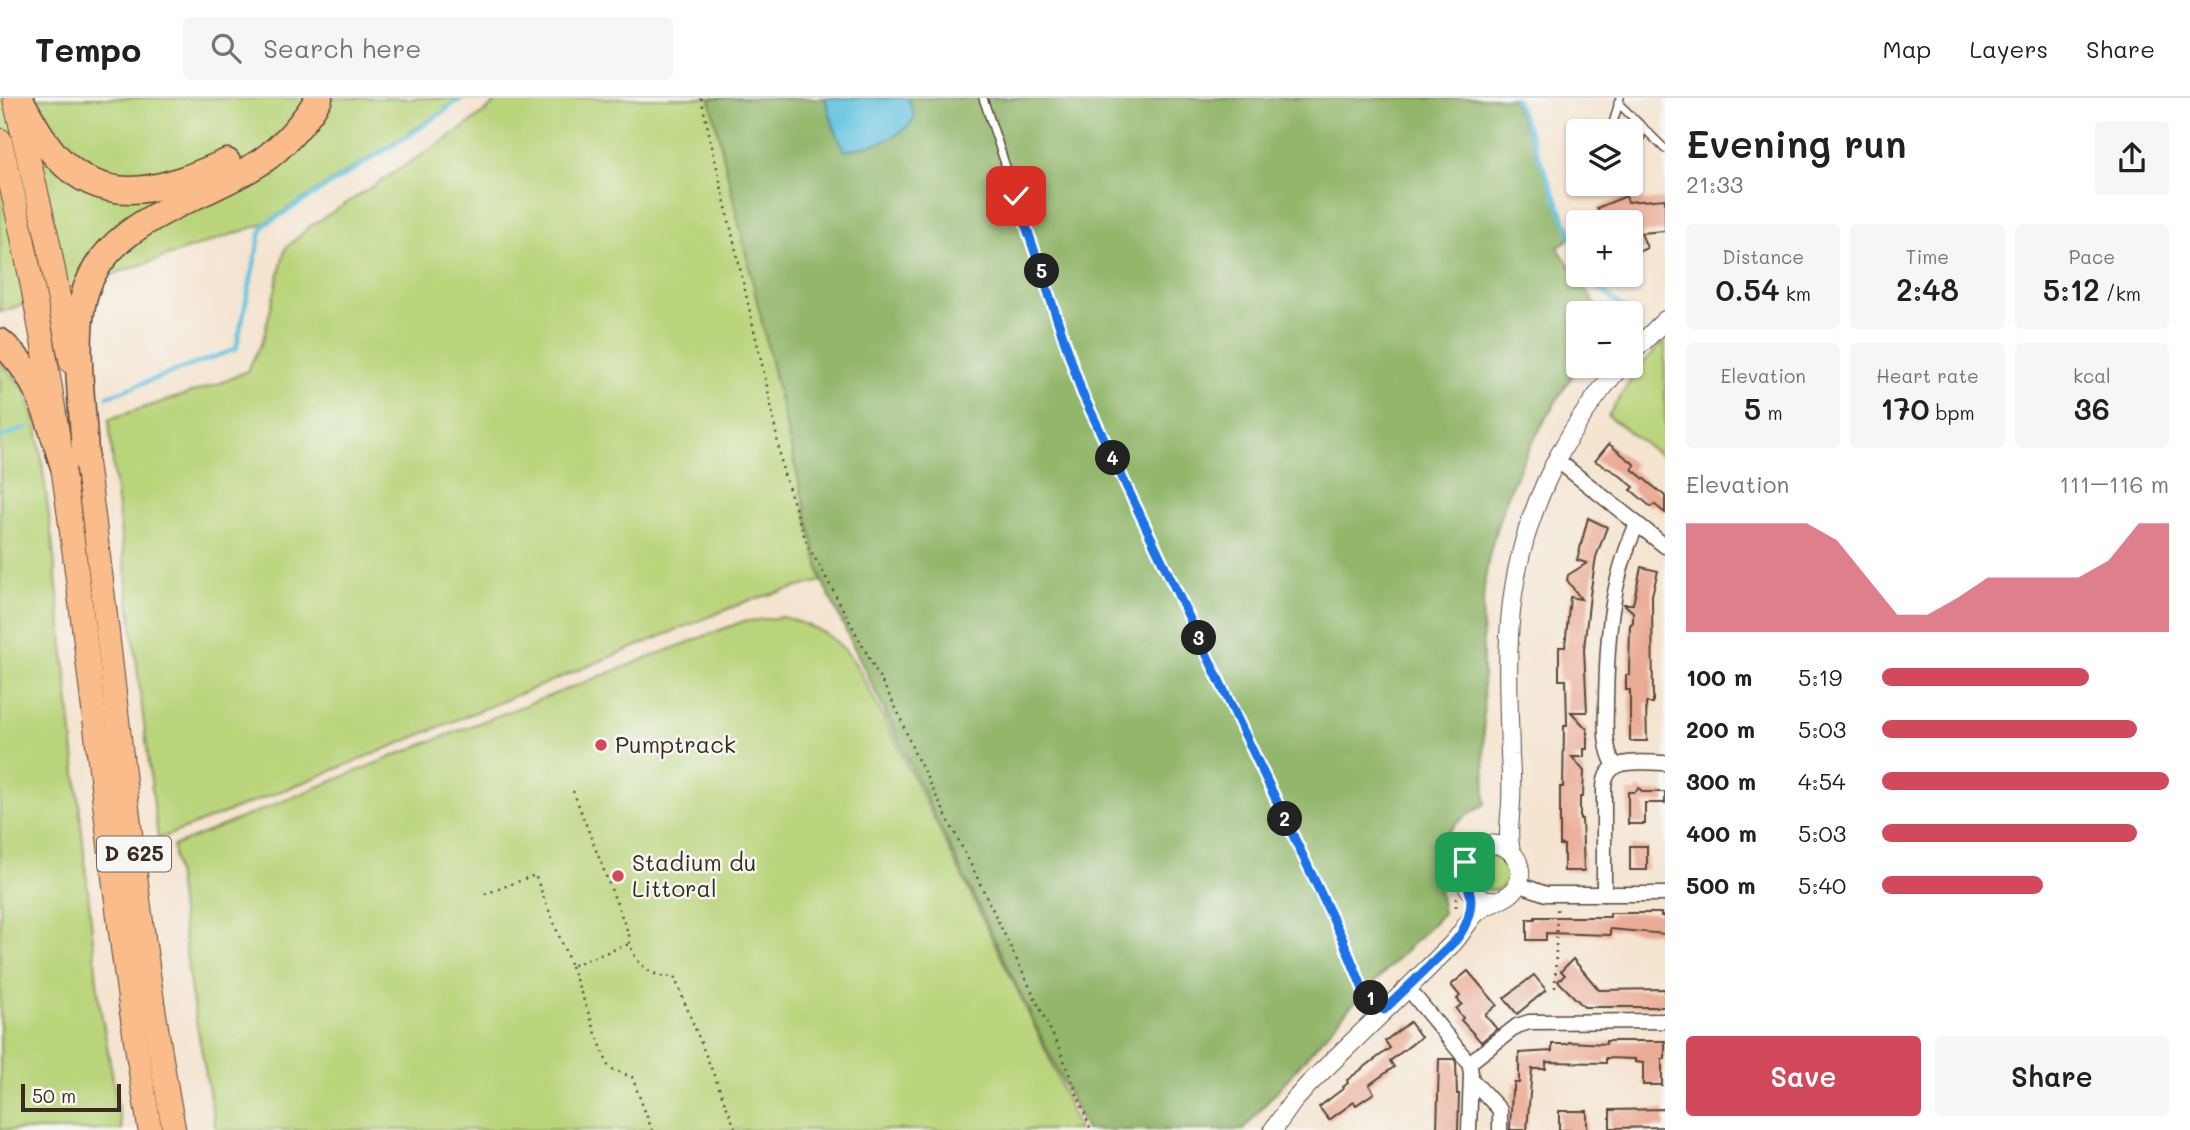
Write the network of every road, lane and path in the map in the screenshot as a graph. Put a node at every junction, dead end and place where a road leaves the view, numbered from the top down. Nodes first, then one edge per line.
1 (17, 98) edge
2 (302, 98) edge
3 (319, 98) edge
4 (701, 98) edge
5 (983, 98) edge
6 (1619, 101) edge
7 (1614, 119) edge
8 (1636, 119) edge
9 (1643, 127) edge
10 (0, 140) edge
11 (1665, 149) edge
12 (1665, 320) edge
13 (0, 342) edge
14 (1643, 342) edge
15 (1612, 378) edge
16 (74, 459) junction
17 (1557, 460) junction
18 (1637, 524) junction
19 (1665, 546) edge
20 (1665, 763) edge
21 (1615, 766) junction
22 (573, 791) dead end
23 (1510, 816) junction
24 (1490, 844) junction
25 (1511, 851) junction
26 (1518, 884) junction
27 (1469, 890) junction
28 (485, 894) dead end
29 (1558, 894) junction
30 (1604, 894) junction
31 (1665, 894) edge
32 (1499, 900) junction
33 (1464, 929) junction
34 (629, 944) junction
35 (571, 966) junction
36 (1407, 987) junction
37 (1555, 988) dead end
38 (1384, 1010) junction
39 (1665, 1021) edge
40 (1469, 1063) junction
41 (1471, 1079) junction
42 (149, 1130) edge
43 (174, 1130) edge
44 (652, 1130) edge
45 (736, 1130) edge
46 (1091, 1130) edge
47 (1273, 1130) edge
48 (1469, 1130) edge
49 (1500, 1130) edge

1 - 2 highway
1 - 16 highway, D 625
3 - 16 highway
4 - 46 path
5 - 38 lane
6 - 7 lane
6 - 8 lane
9 - 11 lane
10 - 16 highway, D 625
12 - 14 street
13 - 16 highway
15 - 17 street
16 - 42 highway, D 625
16 - 43 highway, D 625
17 - 18 street
17 - 23 street
18 - 19 street
18 - 21 street
20 - 21 street
21 - 30 street
22 - 34 path
23 - 24 street
23 - 25 street
24 - 25 street
24 - 27 street
25 - 26 street
26 - 29 street
26 - 32 street
27 - 32 street
27 - 33 street
28 - 35 path
29 - 30 street
29 - 37 path
30 - 31 street
32 - 33 street
33 - 36 street
34 - 35 path
34 - 45 path
35 - 44 path
36 - 38 street
36 - 40 street
38 - 47 street
39 - 40 street
40 - 41 street
41 - 48 street
41 - 49 street

